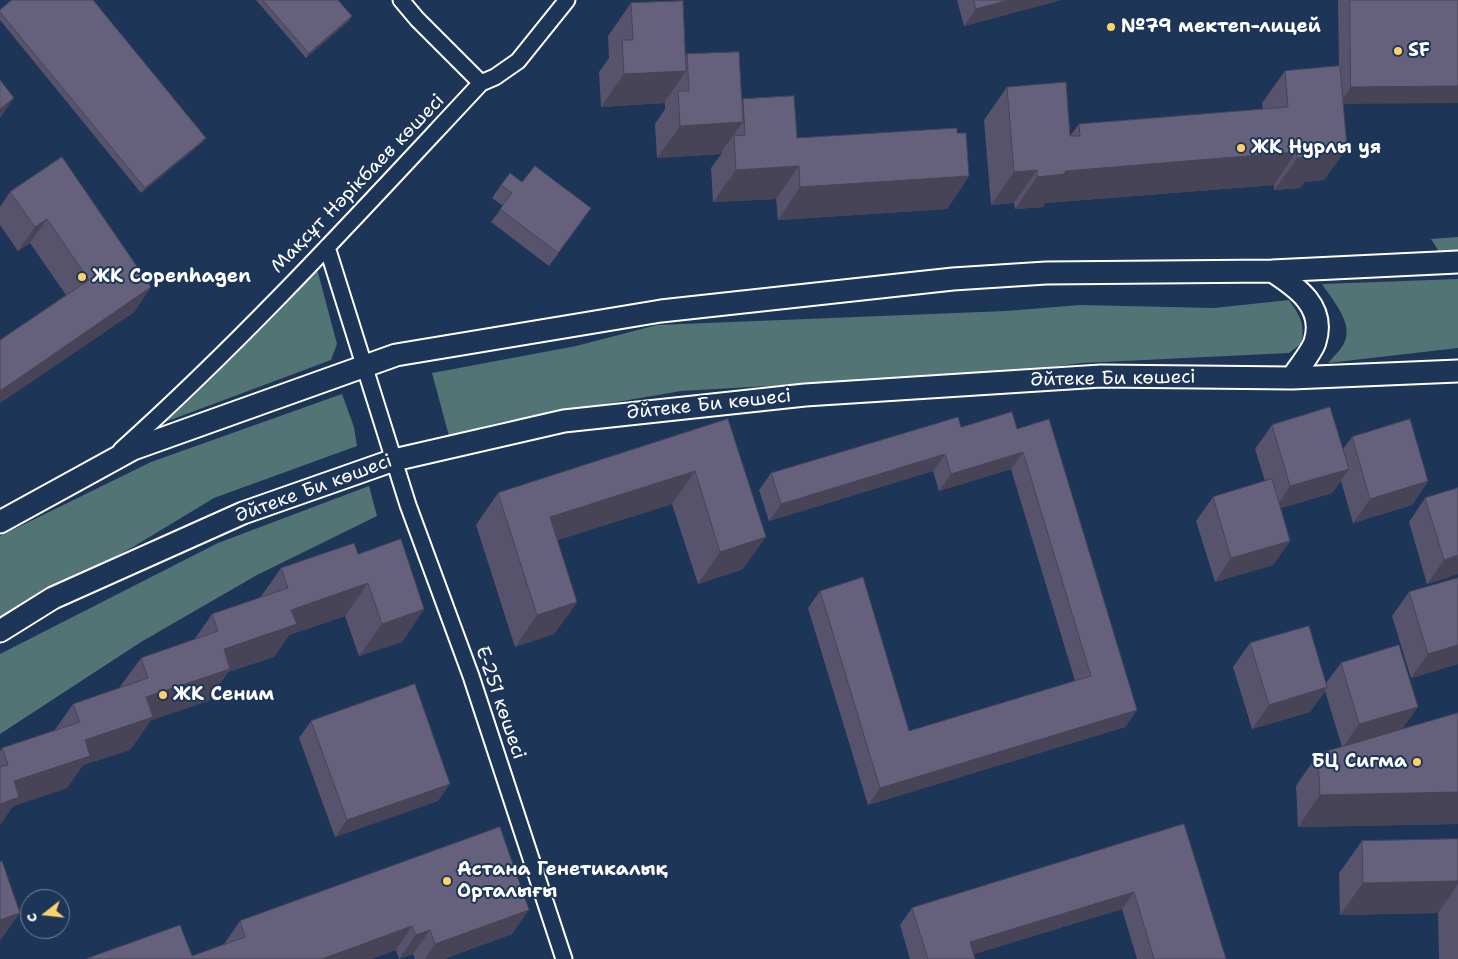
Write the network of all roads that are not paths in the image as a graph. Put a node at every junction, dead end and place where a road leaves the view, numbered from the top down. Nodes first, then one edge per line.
1 (401, 0) edge
2 (567, 0) edge
3 (481, 83) junction
4 (327, 247) junction
5 (1458, 262) edge
6 (1272, 271) junction
7 (364, 366) junction
8 (1458, 371) edge
9 (1292, 378) junction
10 (111, 459) junction
11 (394, 460) junction
12 (0, 522) edge
13 (0, 631) edge
14 (564, 959) edge

1 - 3 street
2 - 3 street, Мақсұт Нәрікбаев көшесі
3 - 4 street, Мақсұт Нәрікбаев көшесі
4 - 7 street, Е-251 көшесі
4 - 10 street, Мақсұт Нәрікбаев көшесі
5 - 6 street
6 - 7 street
6 - 9 street
7 - 10 street
7 - 11 street, Е-251 көшесі
8 - 9 street, Әйтеке Би көшесі
9 - 11 street, Әйтеке Би көшесі
10 - 12 street
11 - 13 street, Әйтеке Би көшесі
11 - 14 street, Е-251 көшесі

